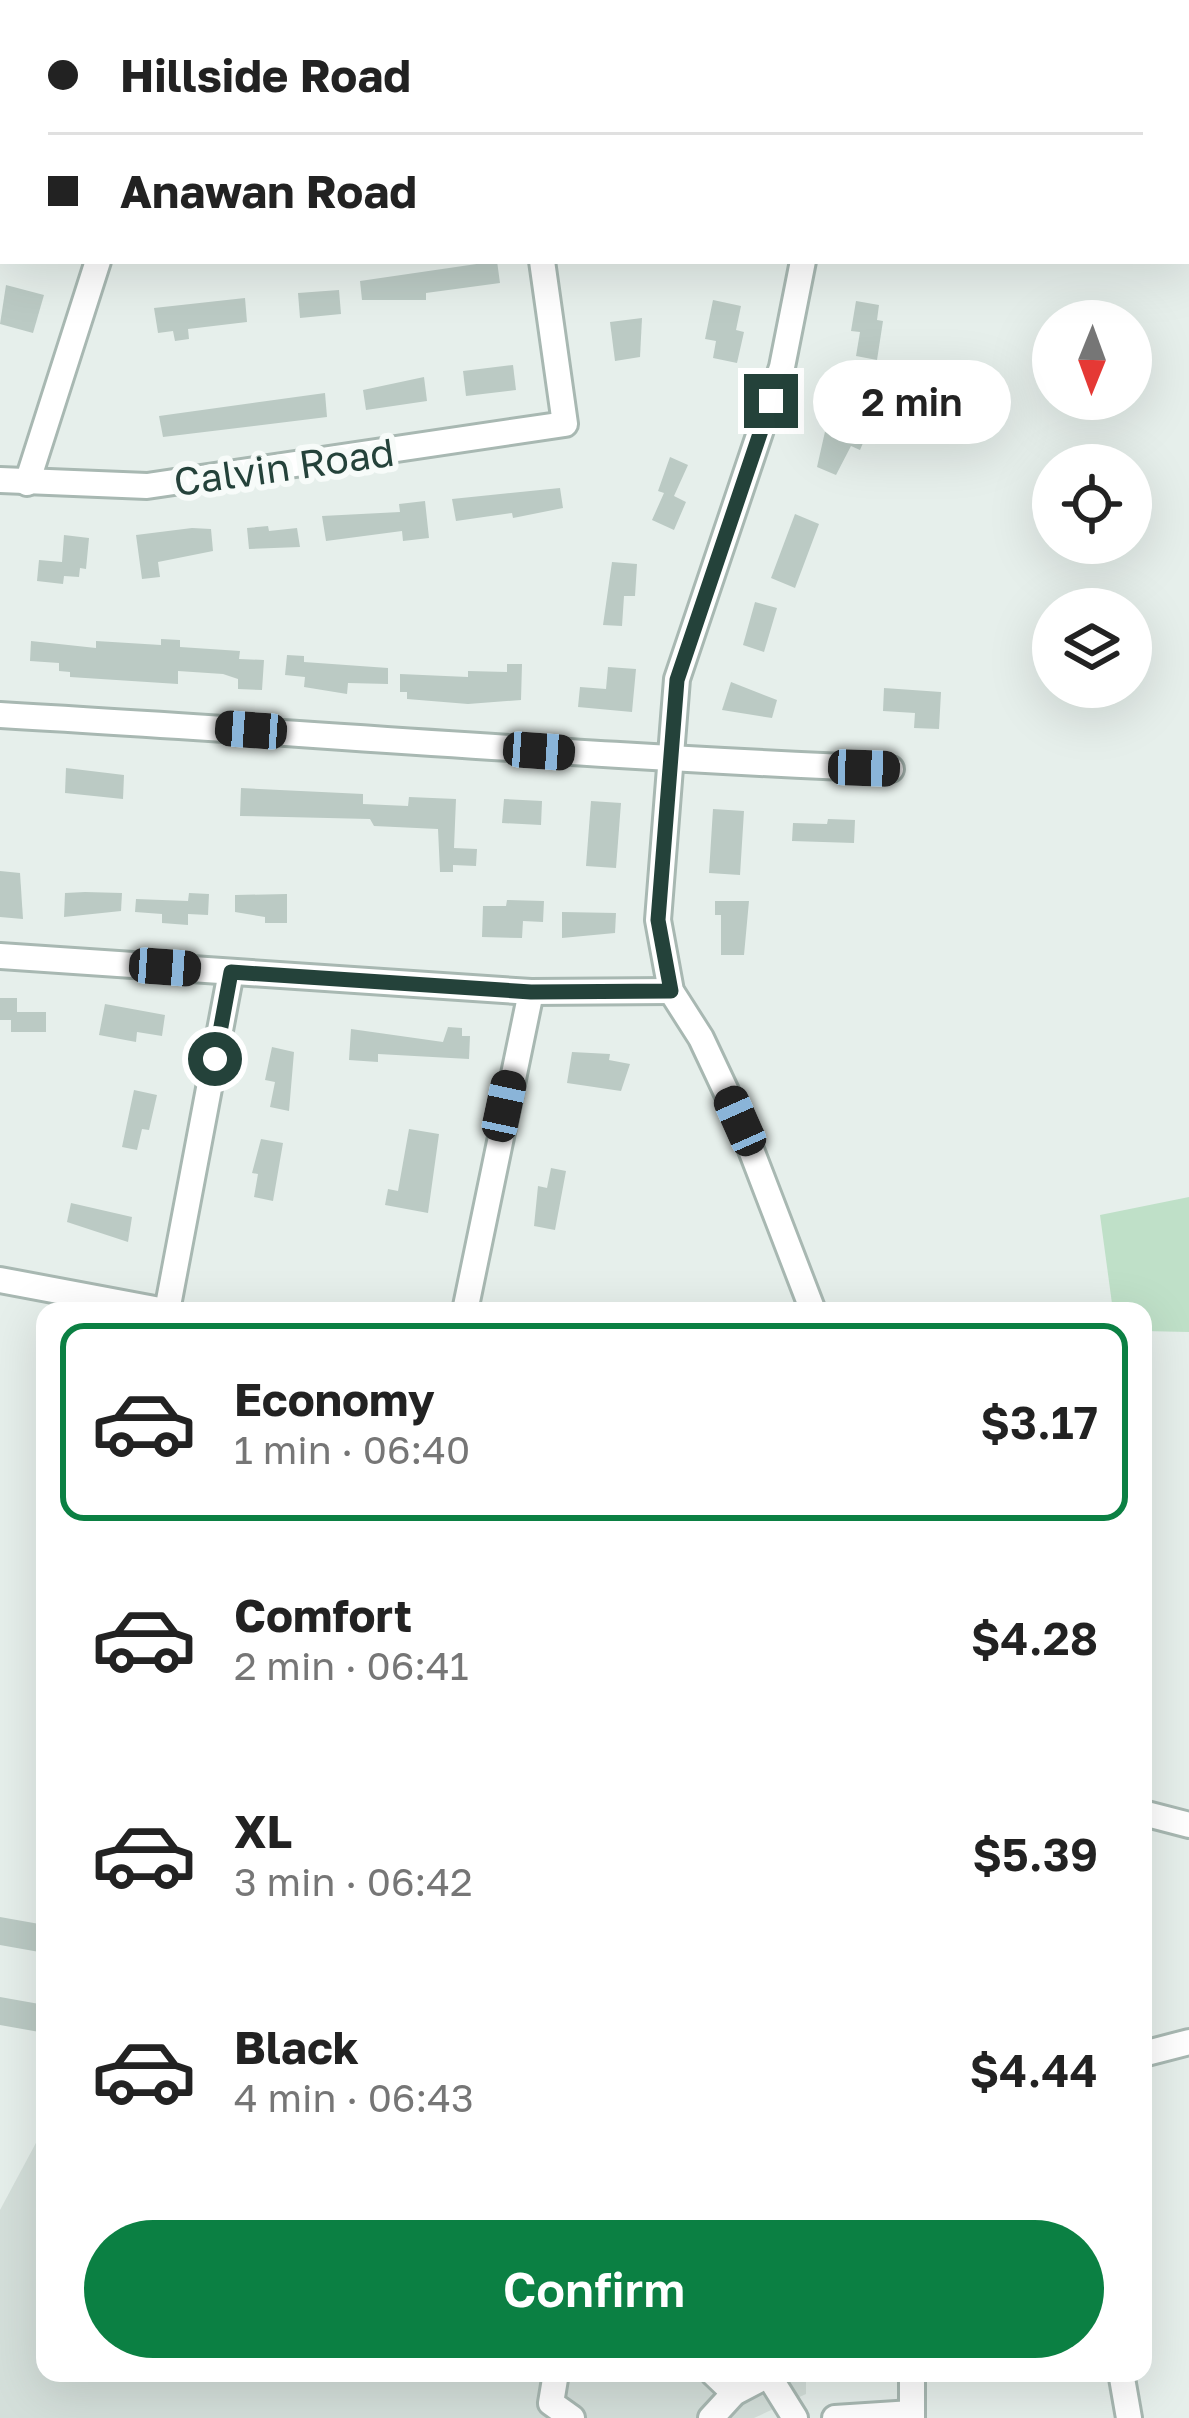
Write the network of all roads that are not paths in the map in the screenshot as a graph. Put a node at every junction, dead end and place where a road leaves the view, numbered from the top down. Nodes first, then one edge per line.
1 (97, 264) edge
2 (542, 264) edge
3 (802, 264) edge
4 (0, 481) edge
5 (28, 483) junction
6 (0, 715) edge
7 (668, 761) junction
8 (891, 769) dead end
9 (0, 956) edge
10 (231, 972) junction
11 (671, 991) junction
12 (531, 992) junction
13 (0, 1280) edge
14 (118, 1302) edge
15 (168, 1302) edge
16 (466, 1302) edge
17 (810, 1302) edge
18 (1152, 1815) edge
19 (1189, 1825) edge
20 (1189, 2042) edge
21 (1152, 2052) edge
22 (539, 2382) edge
23 (722, 2382) edge
24 (754, 2382) edge
25 (773, 2382) edge
26 (912, 2382) edge
27 (1123, 2382) edge
28 (734, 2393) junction
29 (562, 2410) edge
30 (912, 2416) edge
31 (711, 2418) edge
32 (795, 2418) edge
33 (835, 2418) edge
34 (1129, 2418) edge

1 - 5 street
2 - 5 street, Calvin Road
3 - 7 street
4 - 5 street, Calvin Road
6 - 7 street
7 - 8 street
7 - 11 street
9 - 10 street
10 - 12 street
10 - 15 street
11 - 12 street
11 - 17 street
12 - 16 street
13 - 14 street
18 - 19 street
20 - 21 street
22 - 29 street
23 - 28 street
24 - 28 street
25 - 32 street
26 - 30 street
27 - 34 street
28 - 31 street
30 - 33 street

